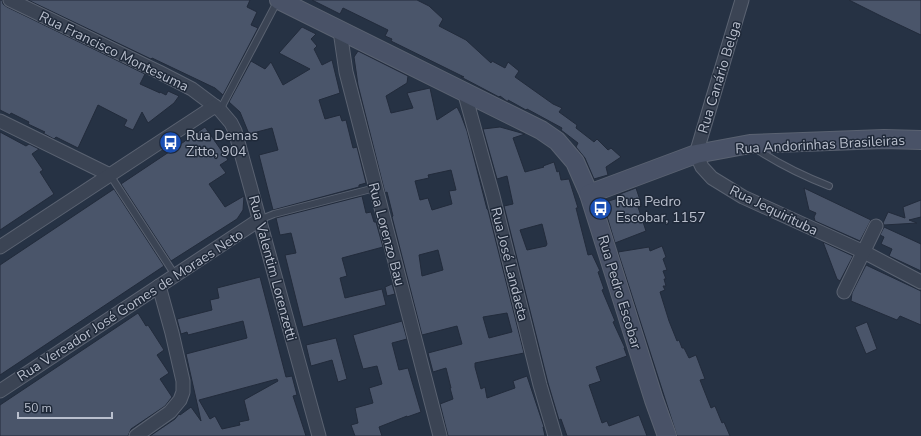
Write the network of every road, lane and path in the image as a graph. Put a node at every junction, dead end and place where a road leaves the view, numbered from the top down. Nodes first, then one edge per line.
1 (10, 0) edge
2 (279, 0) edge
3 (742, 0) edge
4 (340, 31) junction
5 (464, 91) junction
6 (218, 108) junction
7 (0, 120) edge
8 (921, 140) edge
9 (750, 144) junction
10 (696, 154) junction
11 (110, 176) junction
12 (829, 186) dead end
13 (375, 188) junction
14 (589, 194) junction
15 (260, 220) junction
16 (876, 226) dead end
17 (0, 247) edge
18 (864, 252) junction
19 (176, 275) junction
20 (921, 282) edge
21 (159, 286) junction
22 (844, 292) dead end
23 (0, 391) edge
24 (136, 436) edge
25 (319, 436) edge
26 (440, 436) edge
27 (555, 436) edge
28 (667, 436) edge

1 - 6 street, Rua Francisco Montesuma
2 - 4 main road, Rua Pedro Escobar
2 - 6 lane
3 - 10 street, Rua Canário Belga
4 - 5 main road, Rua Pedro Escobar
4 - 13 street, Rua Lorenzo Bau
5 - 14 main road, Rua Pedro Escobar
5 - 27 street, Rua José Landaeta
6 - 11 street
6 - 15 street, Rua Valentim Lorenzetti
7 - 11 street
8 - 9 main road, Rua Andorinhas Brasileiras
9 - 10 main road, Rua Andorinhas Brasileiras
9 - 12 lane
10 - 14 main road, Rua Andorinhas Brasileiras
10 - 18 street, Rua Jequirituba
11 - 17 street
11 - 19 lane
13 - 15 lane
13 - 26 street, Rua Lorenzo Bau
14 - 28 main road, Rua Pedro Escobar
15 - 19 street, Rua Vereador José Gomes de Moraes Neto
15 - 25 street, Rua Valentim Lorenzetti
16 - 18 street
18 - 20 street, Rua Jequirituba
18 - 22 street
19 - 21 street, Rua Vereador José Gomes de Moraes Neto
21 - 23 street, Rua Vereador José Gomes de Moraes Neto
21 - 24 street

